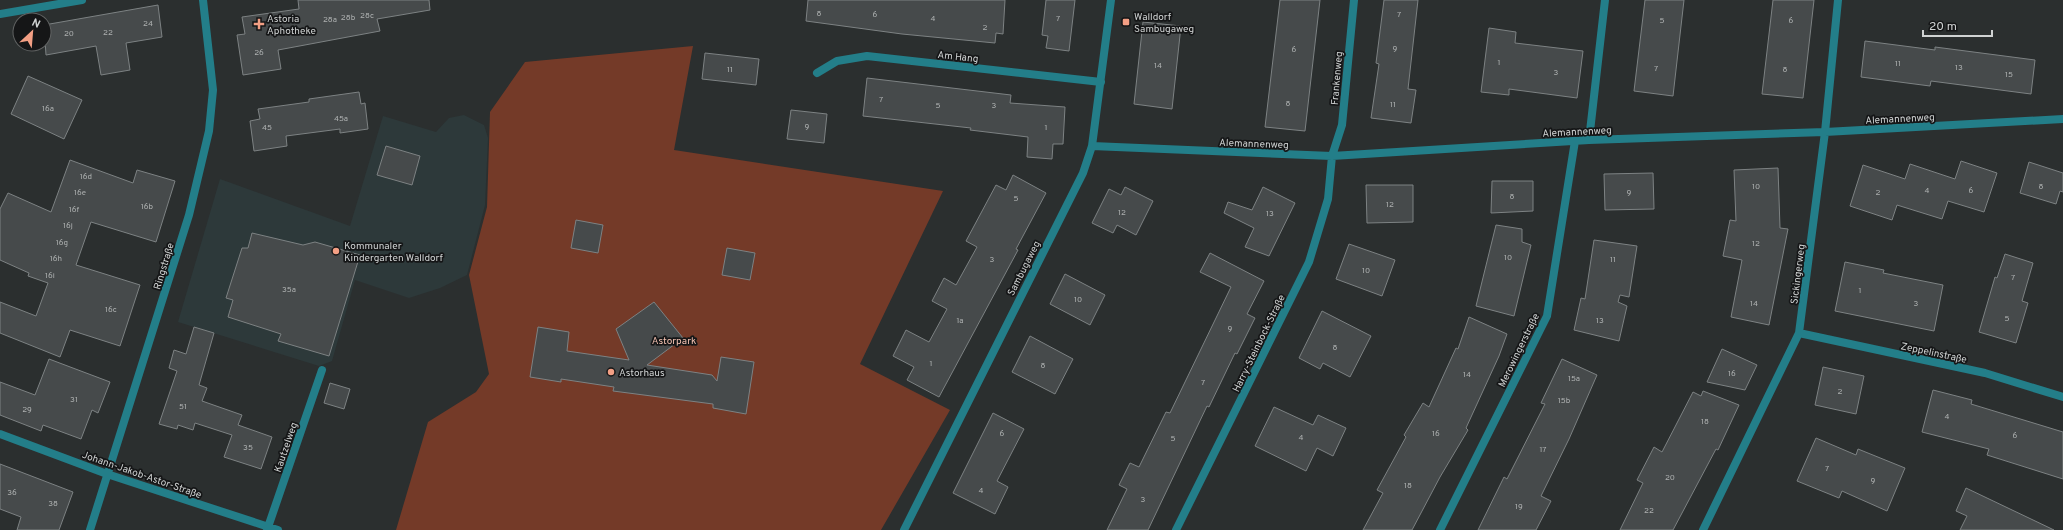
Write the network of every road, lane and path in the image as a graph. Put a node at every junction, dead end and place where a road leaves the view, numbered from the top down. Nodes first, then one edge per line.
1 (82, 0) edge
2 (203, 0) edge
3 (1111, 0) edge
4 (1354, 0) edge
5 (1605, 0) edge
6 (1838, 0) edge
7 (0, 14) edge
8 (817, 73) dead end
9 (1101, 82) junction
10 (2063, 119) edge
11 (1825, 132) junction
12 (1589, 140) junction
13 (1575, 141) junction
14 (1092, 146) junction
15 (1332, 156) junction
16 (1799, 333) junction
17 (322, 370) dead end
18 (2063, 398) edge
19 (0, 434) edge
20 (107, 474) junction
21 (268, 529) edge
22 (90, 530) edge
23 (278, 530) edge
24 (904, 530) edge
25 (1176, 530) edge
26 (1440, 530) edge
27 (1703, 530) edge

1 - 7 street
2 - 20 street, Ringstraße
3 - 9 street, Sambugaweg
4 - 15 street, Frankenweg
5 - 12 street
6 - 11 street, Sickingerweg
8 - 9 street, Am Hang
9 - 14 street, Sambugaweg
10 - 11 street, Alemannenweg
11 - 12 street, Alemannenweg
11 - 16 street, Sickingerweg
12 - 13 street, Alemannenweg
13 - 15 street, Alemannenweg
13 - 26 street, Merowingerstraße
14 - 15 street, Alemannenweg
14 - 24 street, Sambugaweg
15 - 25 street, Harry-Steinbock-Straße
16 - 18 street, Zeppelinstraße
16 - 27 street, Sickingerweg
17 - 21 street, Kautzelweg
19 - 20 street, Johann-Jakob-Astor-Straße
20 - 21 street, Johann-Jakob-Astor-Straße
20 - 22 street, Ringstraße
21 - 23 street, Johann-Jakob-Astor-Straße

